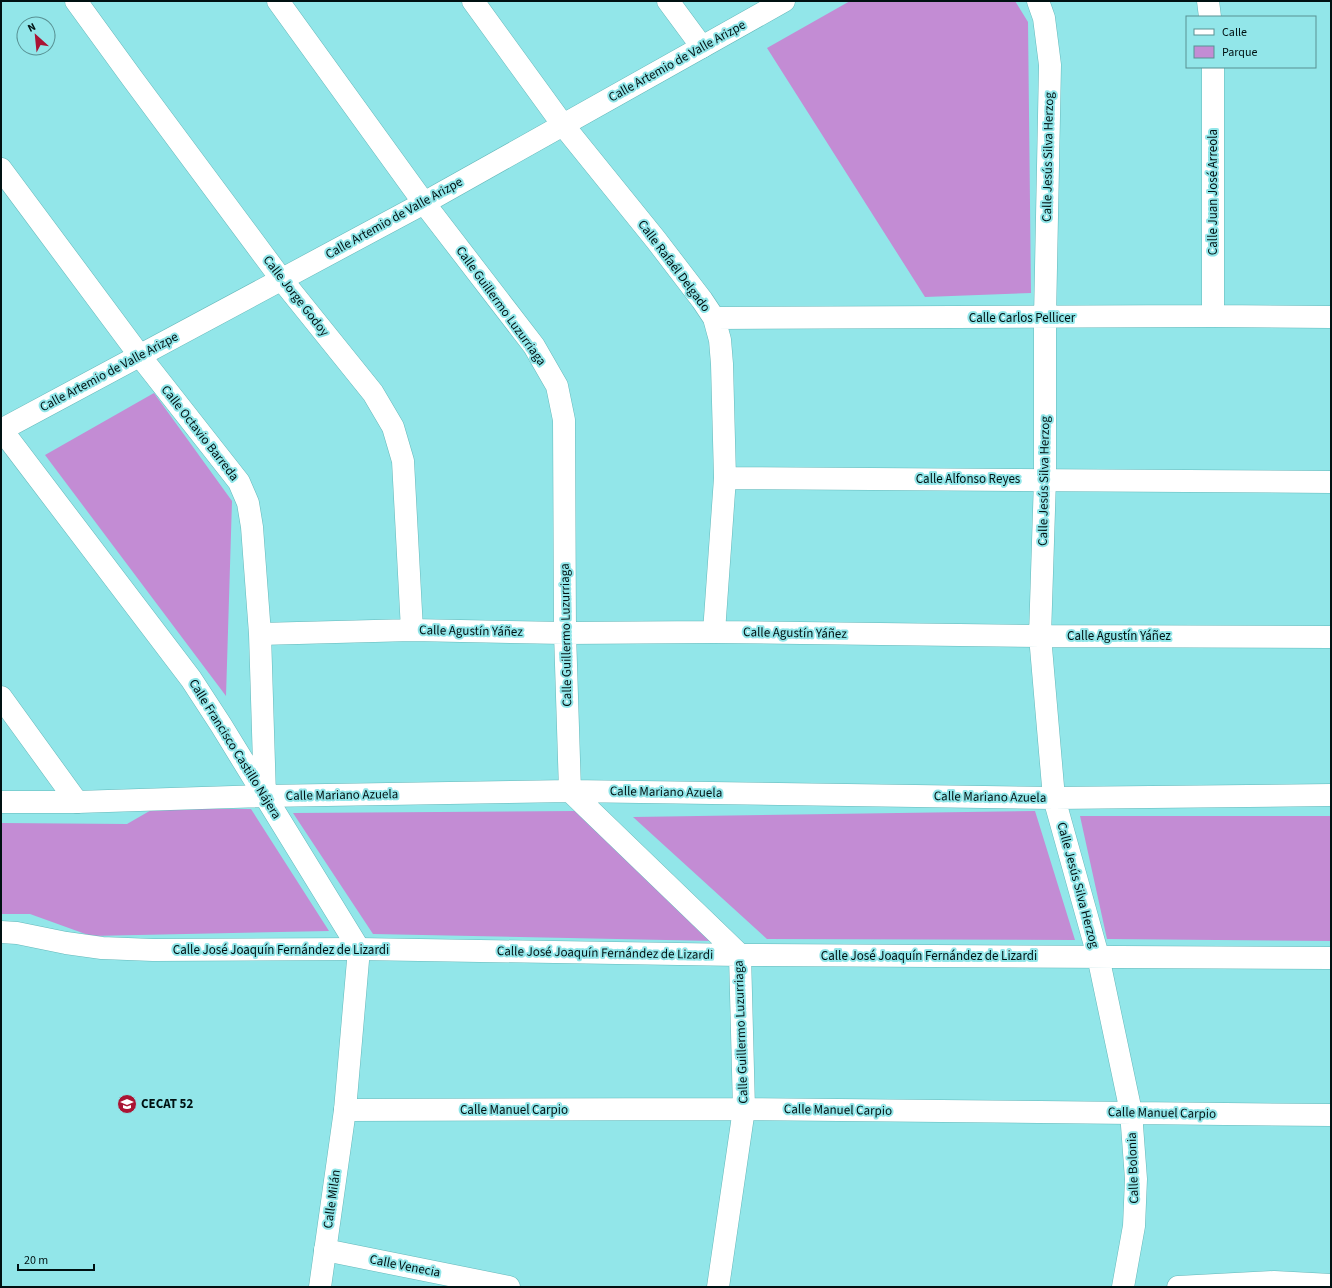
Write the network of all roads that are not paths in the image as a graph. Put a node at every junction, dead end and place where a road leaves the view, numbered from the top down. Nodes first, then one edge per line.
1 (76, 1) edge
2 (278, 1) edge
3 (473, 1) edge
4 (668, 1) edge
5 (784, 1) edge
6 (1038, 1) edge
7 (1208, 1) edge
8 (1210, 16) edge
9 (702, 47) junction
10 (1213, 68) edge
11 (563, 125) junction
12 (1, 169) edge
13 (424, 203) junction
14 (282, 280) junction
15 (1213, 316) junction
16 (1331, 317) edge
17 (714, 318) junction
18 (1045, 318) junction
19 (140, 356) junction
20 (1, 430) edge
21 (725, 478) junction
22 (1045, 479) junction
23 (1331, 482) edge
24 (412, 630) junction
25 (714, 632) junction
26 (565, 633) junction
27 (260, 634) junction
28 (1040, 636) junction
29 (1331, 637) edge
30 (1, 697) edge
31 (570, 791) junction
32 (1331, 795) edge
33 (264, 796) junction
34 (1054, 798) junction
35 (1, 802) edge
36 (77, 802) junction
37 (1, 932) edge
38 (359, 949) junction
39 (740, 955) junction
40 (1098, 956) junction
41 (1331, 958) edge
42 (744, 1109) junction
43 (345, 1110) junction
44 (1131, 1112) junction
45 (1331, 1115) edge
46 (325, 1250) junction
47 (1330, 1285) edge
48 (320, 1287) edge
49 (509, 1287) edge
50 (718, 1287) edge
51 (1123, 1287) edge
52 (1178, 1287) edge

1 - 14 street, Calle Jorge Godoy
2 - 13 street, Calle Guillermo Luzurriaga
3 - 11 street, Calle Rafaél Delgado
4 - 9 street
5 - 9 street, Calle Artemio de Valle Arizpe
6 - 18 street, Calle Jesús Silva Herzog
7 - 8 street
9 - 11 street, Calle Artemio de Valle Arizpe
10 - 15 street, Calle Juan José Arreola
11 - 13 street, Calle Artemio de Valle Arizpe
11 - 17 street, Calle Rafaél Delgado
12 - 19 street, Calle Octavio Barreda
13 - 14 street, Calle Artemio de Valle Arizpe
13 - 26 street, Calle Guillermo Luzurriaga
14 - 19 street, Calle Artemio de Valle Arizpe
14 - 24 street, Calle Jorge Godoy
15 - 16 street, Calle Carlos Pellicer
15 - 18 street, Calle Carlos Pellicer
17 - 18 street, Calle Carlos Pellicer
17 - 21 street, Calle Rafaél Delgado
18 - 22 street, Calle Jesús Silva Herzog
19 - 20 street, Calle Artemio de Valle Arizpe
19 - 27 street, Calle Octavio Barreda
20 - 33 street, Calle Francisco Castillo Nájera
21 - 22 street, Calle Alfonso Reyes
21 - 25 street, Calle Rafaél Delgado
22 - 23 street, Calle Alfonso Reyes
22 - 28 street, Calle Jesús Silva Herzog
24 - 26 street, Calle Agustín Yáñez
24 - 27 street, Calle Agustín Yáñez
25 - 26 street, Calle Agustín Yáñez
25 - 28 street, Calle Agustín Yáñez
26 - 31 street, Calle Guillermo Luzurriaga
27 - 33 street, Calle Octavio Barreda
28 - 29 street, Calle Agustín Yáñez
28 - 34 street, Calle Jesús Silva Herzog
30 - 36 street
31 - 33 street, Calle Mariano Azuela
31 - 34 street, Calle Mariano Azuela
31 - 39 street, Calle Guillermo Luzurriaga
32 - 34 street, Calle Mariano Azuela
33 - 36 street, Calle Mariano Azuela
33 - 38 street, Calle Francisco Castillo Nájera
34 - 40 street, Calle Jesús Silva Herzog
35 - 36 street, Calle Mariano Azuela
37 - 38 street, Calle José Joaquín Fernández de Lizardi
38 - 39 street, Calle José Joaquín Fernández de Lizardi
38 - 43 street
39 - 40 street, Calle José Joaquín Fernández de Lizardi
39 - 42 street, Calle Guillermo Luzurriaga
40 - 41 street, Calle José Joaquín Fernández de Lizardi
40 - 44 street, Calle Bolonia
42 - 43 street, Calle Manuel Carpio
42 - 44 street, Calle Manuel Carpio
42 - 50 street, Calle Guillermo Luzurriaga
43 - 46 street, Calle Milán
44 - 45 street, Calle Manuel Carpio
44 - 51 street, Calle Bolonia
46 - 48 street, Calle Milán
46 - 49 street, Calle Venecia
47 - 52 street

